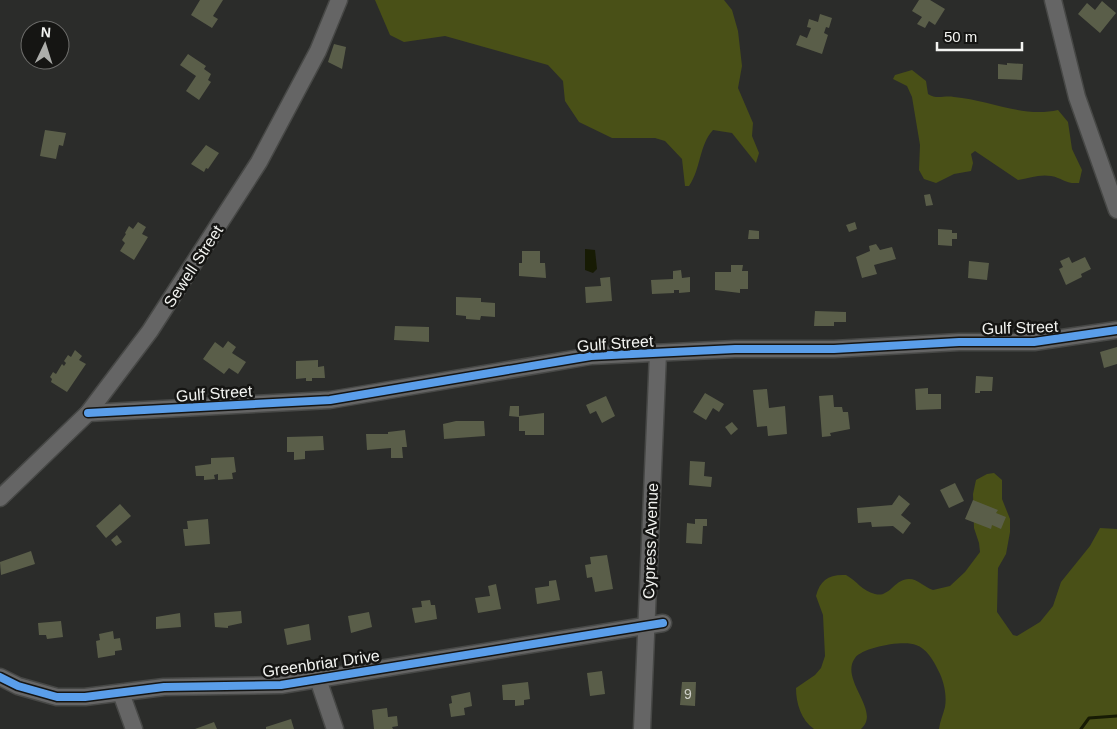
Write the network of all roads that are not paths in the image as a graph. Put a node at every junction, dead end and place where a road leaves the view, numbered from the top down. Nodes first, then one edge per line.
1 (339, 0) edge
2 (1053, 0) edge
3 (1117, 210) edge
4 (1117, 330) edge
5 (658, 353) junction
6 (88, 413) junction
7 (0, 498) edge
8 (655, 624) junction
9 (0, 677) edge
10 (318, 679) junction
11 (121, 692) junction
12 (134, 729) edge
13 (335, 729) edge
14 (642, 729) edge

1 - 6 street, Sewell Street
2 - 3 street
4 - 5 street, Gulf Street
5 - 6 street, Gulf Street
5 - 8 street, Cypress Avenue
6 - 7 street, Sewell Street
8 - 10 street, Greenbriar Drive
8 - 14 street, Cypress Avenue
9 - 11 street, Greenbriar Drive
10 - 11 street, Greenbriar Drive
10 - 13 street
11 - 12 street

